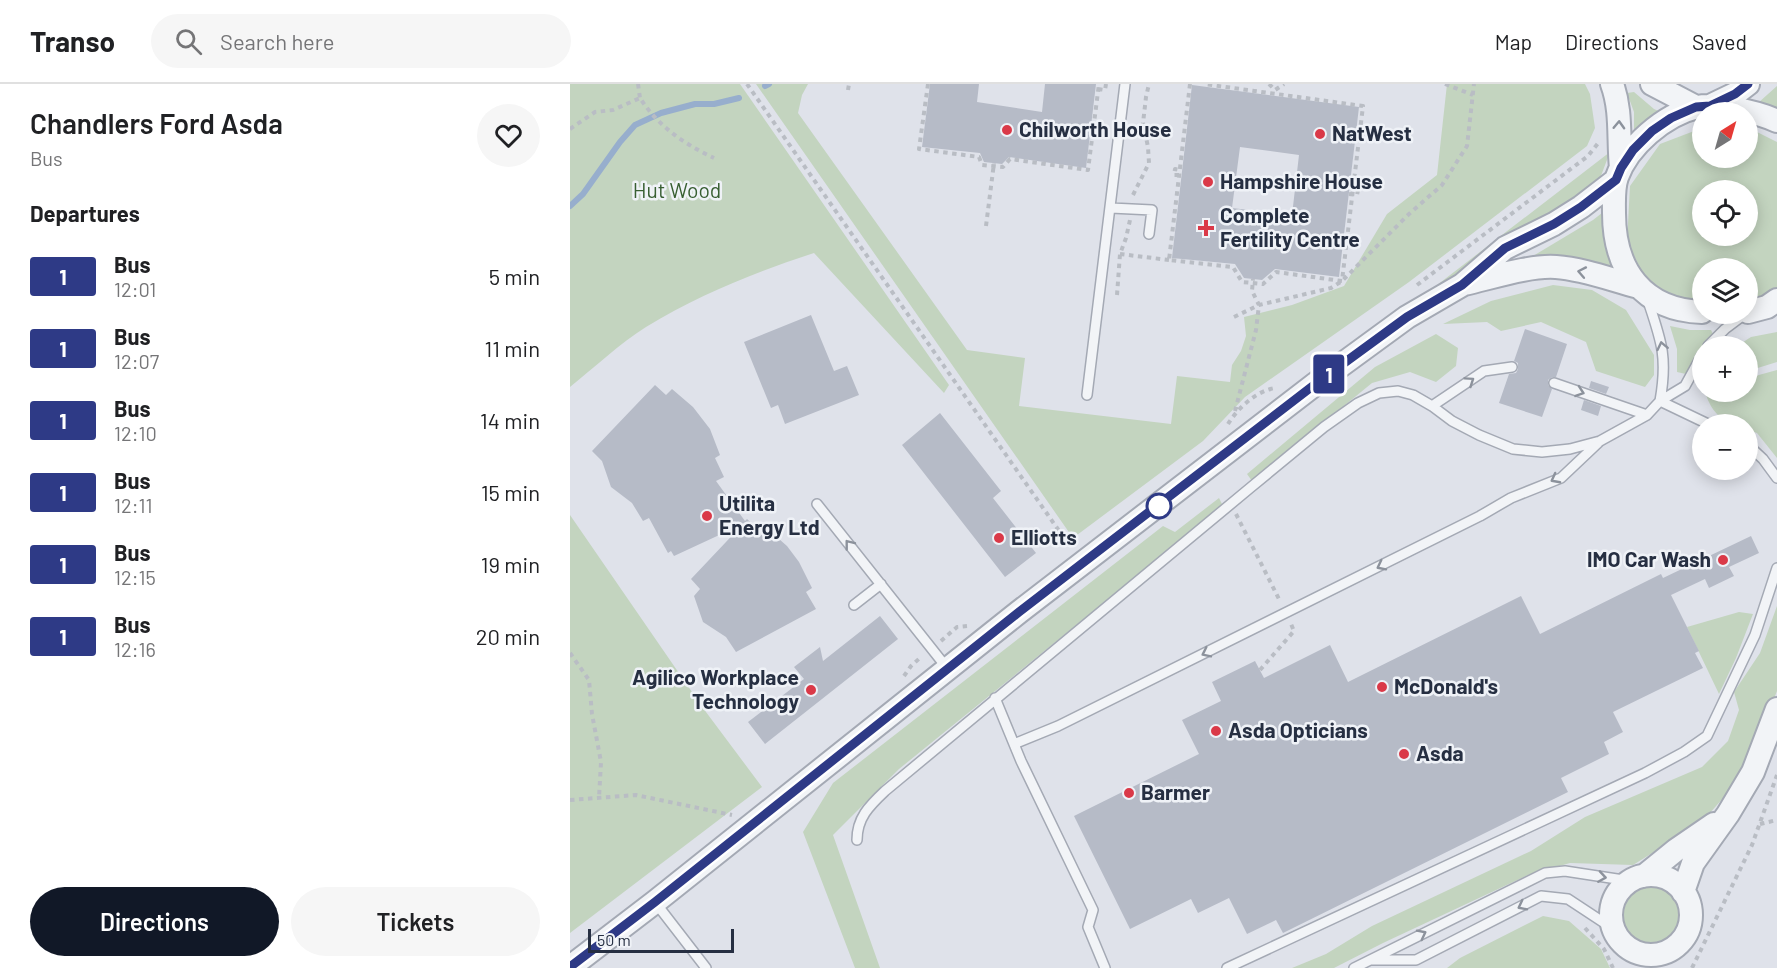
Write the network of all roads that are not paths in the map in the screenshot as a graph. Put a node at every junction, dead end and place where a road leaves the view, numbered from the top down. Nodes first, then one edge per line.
1 (1125, 84) edge
2 (1612, 84) edge
3 (1652, 84) edge
4 (1748, 84) edge
5 (1692, 102) edge
6 (1715, 102) edge
7 (1692, 111) edge
8 (1758, 116) edge
9 (1777, 121) edge
10 (1618, 174) junction
11 (1111, 208) junction
12 (1149, 234) dead end
13 (1462, 285) junction
14 (1642, 291) junction
15 (1763, 308) edge
16 (1692, 312) edge
17 (1718, 336) edge
18 (1512, 367) dead end
19 (1692, 373) edge
20 (1554, 383) dead end
21 (1087, 395) dead end
22 (1660, 401) junction
23 (1432, 406) junction
24 (1647, 415) junction
25 (1692, 416) edge
26 (1599, 441) junction
27 (1758, 454) edge
28 (1777, 478) edge
29 (817, 504) dead end
30 (1777, 568) edge
31 (881, 584) junction
32 (854, 605) dead end
33 (949, 669) junction
34 (995, 698) junction
35 (1777, 710) edge
36 (1014, 744) junction
37 (1728, 814) junction
38 (857, 840) dead end
39 (1637, 878) junction
40 (1683, 892) junction
41 (655, 902) junction
42 (1612, 928) junction
43 (1625, 946) junction
44 (1675, 957) edge
45 (1371, 964) edge
46 (570, 967) edge
47 (706, 968) edge
48 (1105, 968) edge
49 (1227, 968) edge
50 (1354, 968) edge
51 (1632, 968) edge

1 - 11 lane
10 -> 2 street
3 - 5 street
4 - 6 street
7 - 10 street
8 - 9 street
10 - 13 street
10 - 14 street
11 - 12 lane
11 - 21 lane
14 -> 13 street
13 - 33 street
14 - 16 street
22 -> 14 lane
15 - 17 lane
23 -> 18 lane
19 - 22 lane
20 -> 24 lane
22 - 24 lane
22 - 25 lane
23 - 26 lane
23 - 34 lane
24 - 26 lane
26 -> 36 lane
27 - 28 lane
31 -> 29 lane
30 - 49 lane
31 - 32 lane
31 - 33 lane
33 - 41 street
34 - 36 lane
34 - 38 lane
35 - 37 street
36 - 48 lane
37 - 39 street
37 - 40 street
39 - 40 street
39 - 42 street
45 -> 39 lane
40 - 44 street
41 - 46 street
41 - 47 lane
42 - 43 street
42 -> 45 lane
43 - 44 street
43 - 51 street
45 - 50 lane

